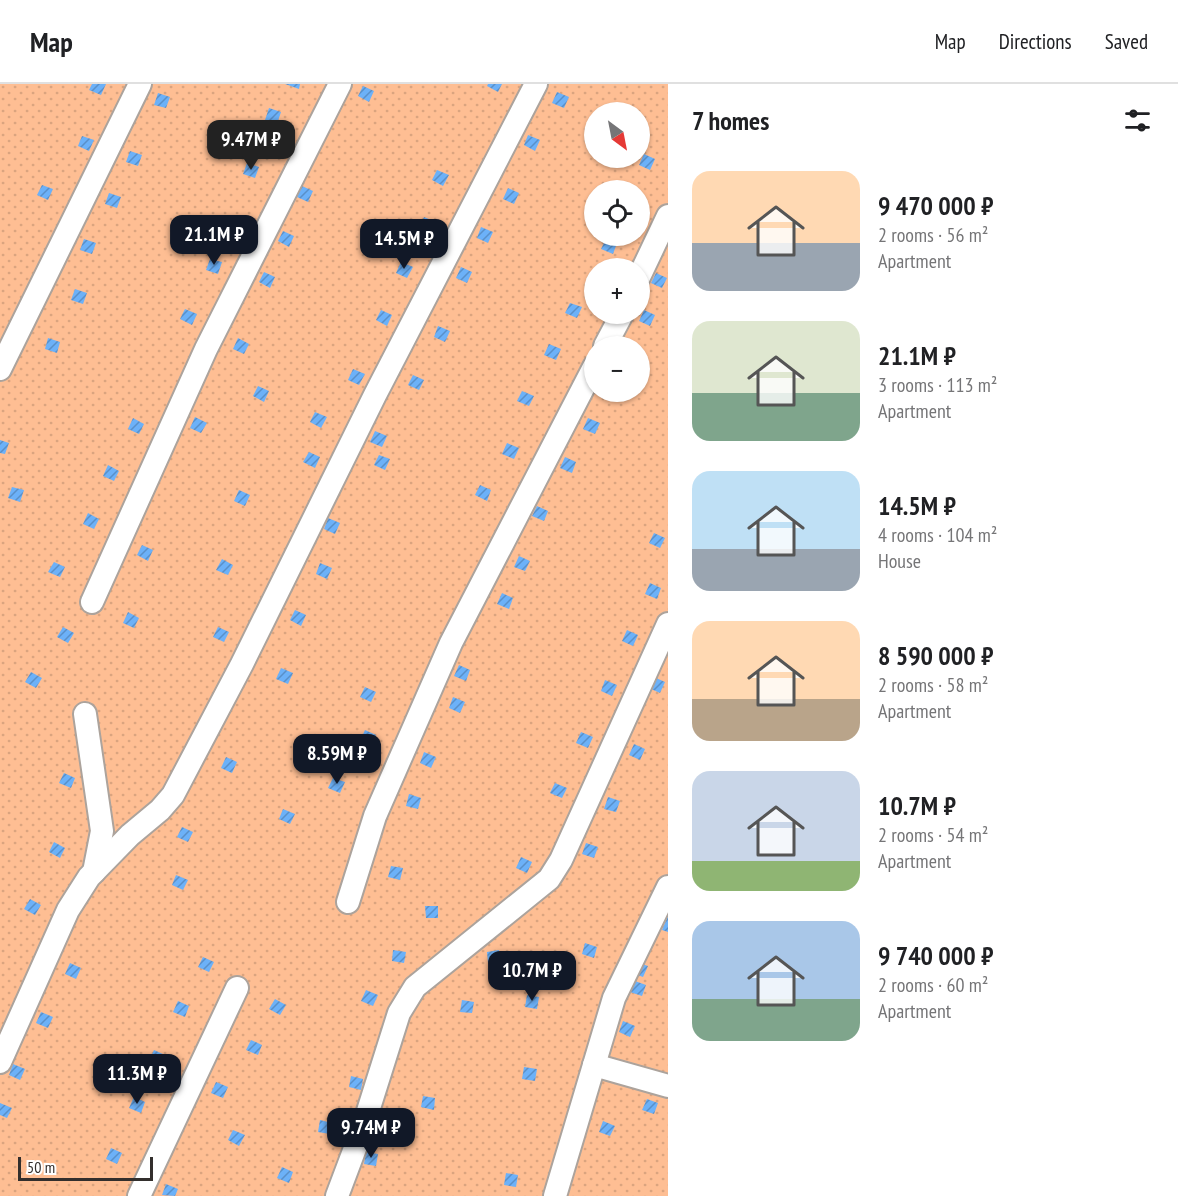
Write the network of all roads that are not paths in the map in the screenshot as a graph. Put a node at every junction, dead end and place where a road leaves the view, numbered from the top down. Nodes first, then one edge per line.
1 (140, 84) edge
2 (340, 84) edge
3 (536, 84) edge
4 (668, 216) edge
5 (648, 258) edge
6 (0, 369) edge
7 (584, 386) edge
8 (92, 602) dead end
9 (668, 624) edge
10 (85, 714) dead end
11 (94, 872) junction
12 (668, 887) edge
13 (348, 902) dead end
14 (237, 988) dead end
15 (0, 1062) edge
16 (594, 1065) junction
17 (668, 1086) edge
18 (139, 1196) edge
19 (337, 1196) edge
20 (555, 1196) edge

1 - 6 lane
2 - 8 lane
3 - 11 lane
4 - 5 lane
7 - 13 lane
9 - 19 lane
10 - 11 lane
11 - 15 lane
12 - 16 lane
14 - 18 lane
16 - 17 lane
16 - 20 lane

